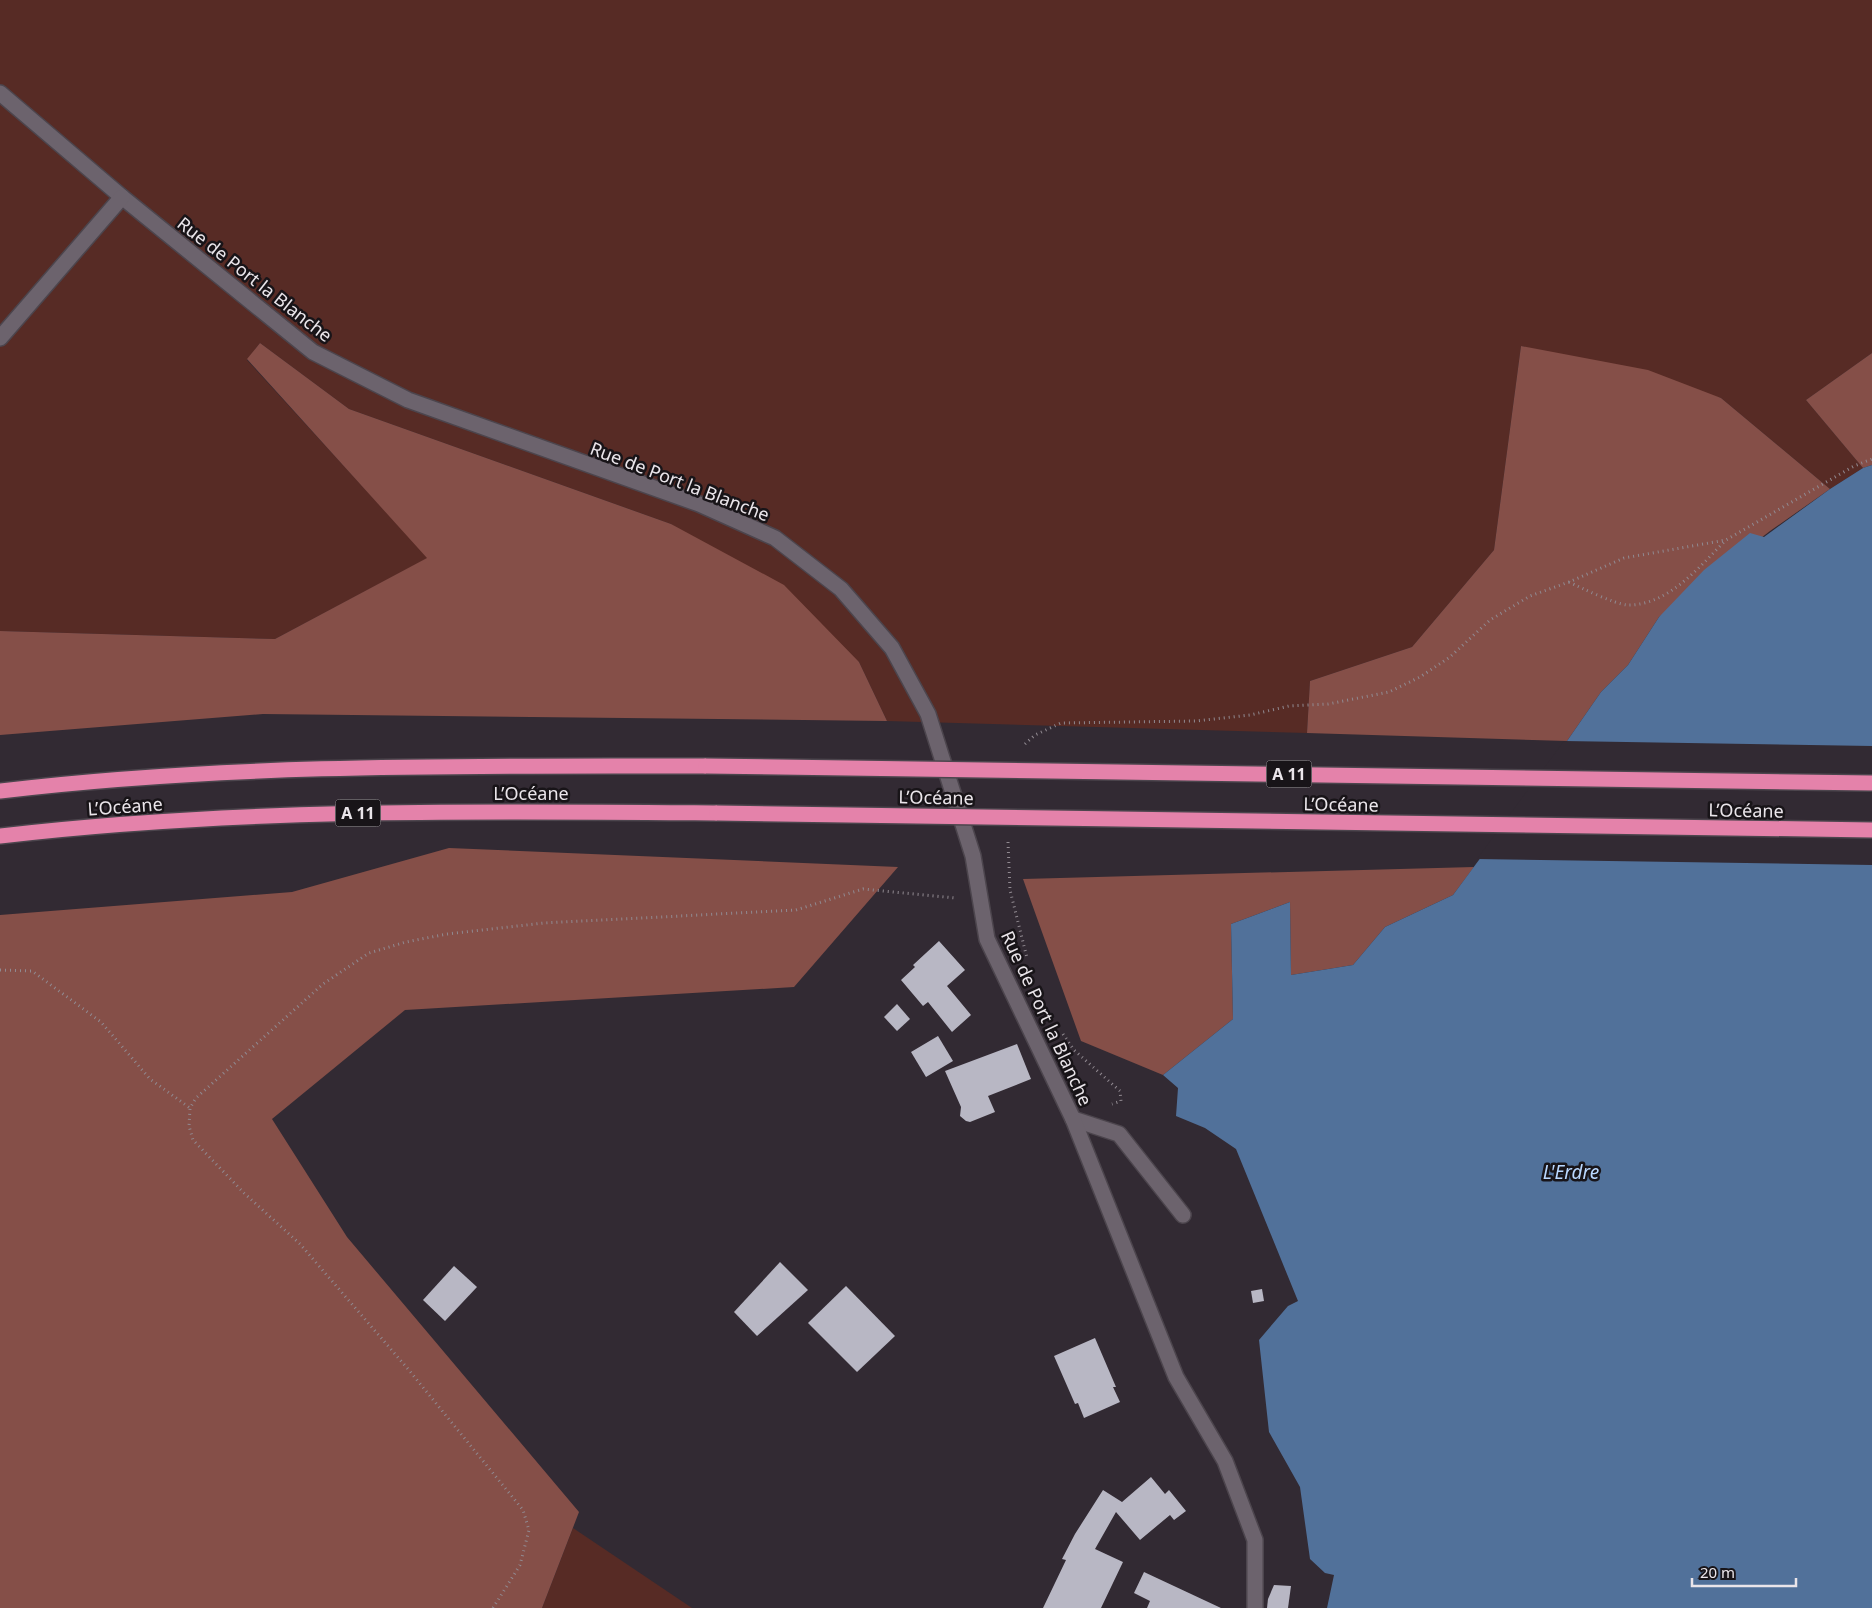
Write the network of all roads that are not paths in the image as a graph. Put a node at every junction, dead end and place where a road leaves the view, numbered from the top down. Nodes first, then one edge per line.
1 (0, 93) edge
2 (122, 197) junction
3 (0, 338) edge
4 (1872, 783) edge
5 (0, 791) edge
6 (1872, 830) edge
7 (0, 836) edge
8 (1073, 1119) junction
9 (1183, 1215) dead end
10 (1255, 1608) edge

1 - 2 street, Rue de Port la Blanche
2 - 3 street
2 - 8 street, Rue de Port la Blanche
4 - 5 highway, L’Océane / A 11, bridge
6 - 7 highway, L’Océane / A 11, bridge
8 - 9 street
8 - 10 street, Rue de Port la Blanche

